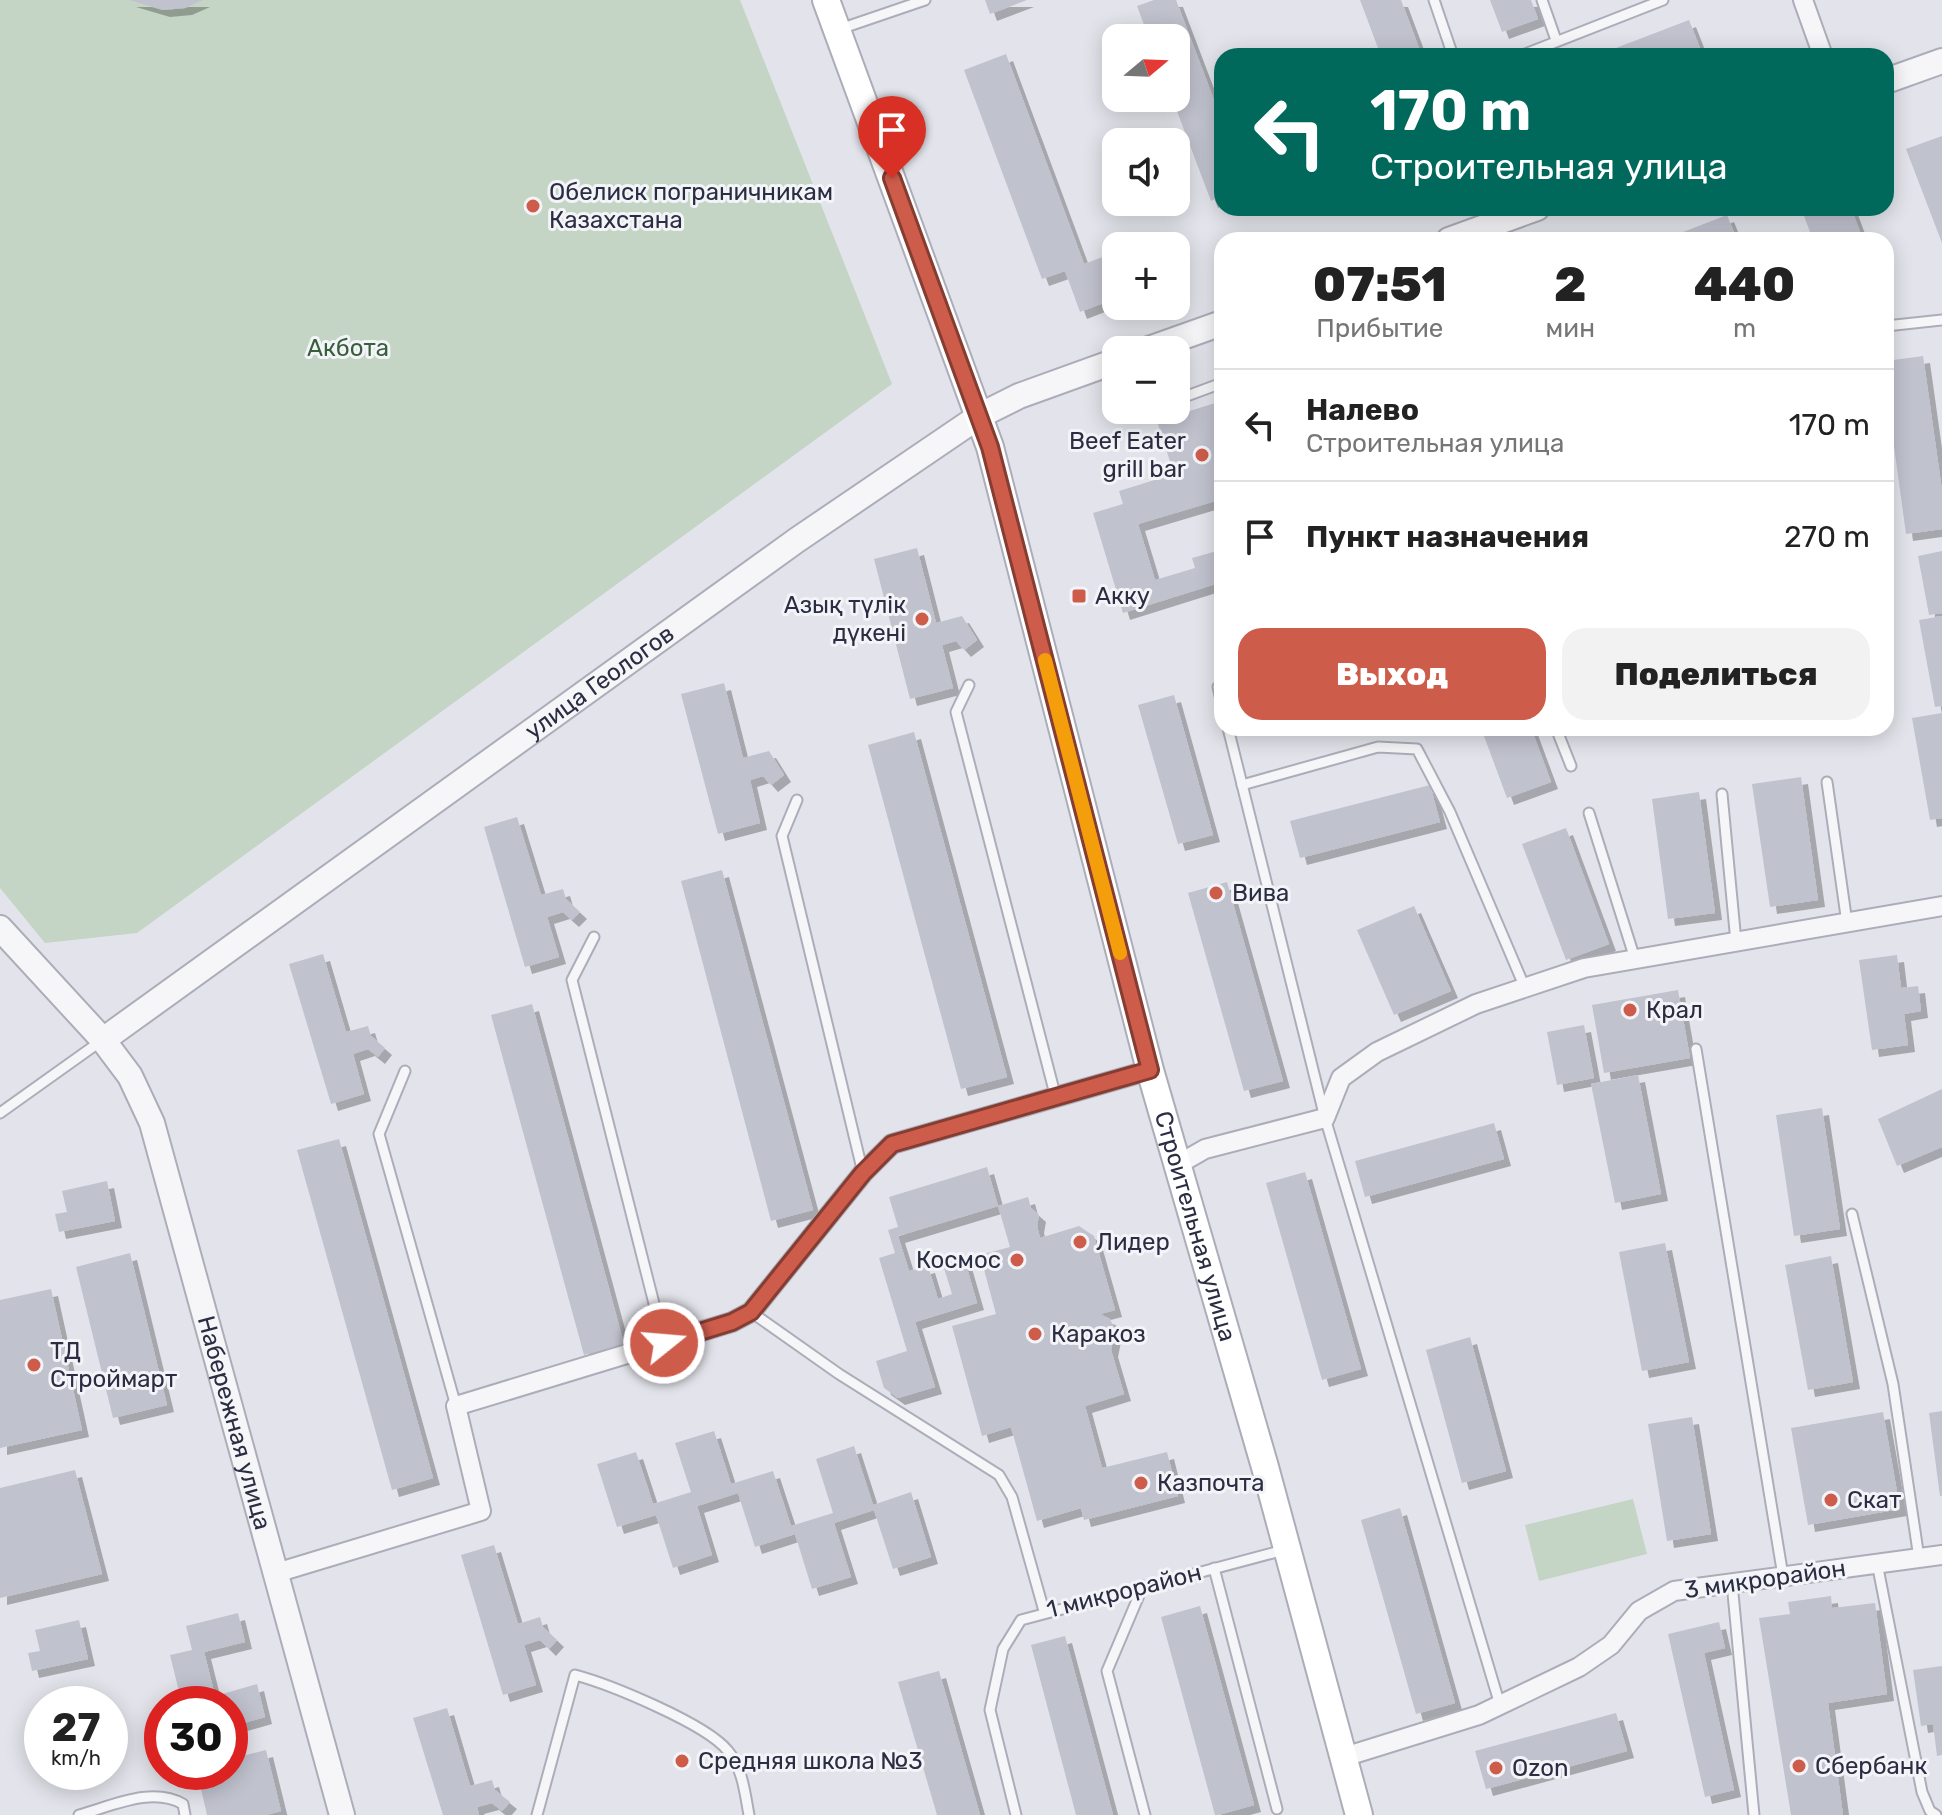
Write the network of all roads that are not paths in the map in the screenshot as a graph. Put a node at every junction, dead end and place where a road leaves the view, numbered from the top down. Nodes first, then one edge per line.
1 (826, 0) edge
2 (925, 0) edge
3 (1434, 0) edge
4 (1542, 0) edge
5 (1663, 0) edge
6 (1803, 0) edge
7 (837, 30) junction
8 (1556, 40) junction
9 (1450, 48) edge
10 (1538, 48) edge
11 (1820, 48) edge
12 (1942, 61) edge
13 (1894, 78) edge
14 (1521, 216) edge
15 (1479, 232) edge
16 (1942, 320) edge
17 (1894, 325) edge
18 (1214, 326) edge
19 (1185, 336) edge
20 (1102, 366) edge
21 (1214, 386) edge
22 (1190, 395) edge
23 (981, 415) junction
24 (969, 685) dead end
25 (1230, 736) edge
26 (1559, 736) edge
27 (1571, 766) dead end
28 (1827, 782) dead end
29 (1242, 785) junction
30 (1722, 794) dead end
31 (797, 800) dead end
32 (1589, 813) dead end
33 (1942, 906) edge
34 (1847, 923) junction
35 (0, 928) edge
36 (594, 937) dead end
37 (1736, 942) junction
38 (1635, 959) junction
39 (1525, 988) junction
40 (103, 1040) junction
41 (1696, 1049) dead end
42 (1150, 1070) junction
43 (405, 1071) dead end
44 (1056, 1098) junction
45 (0, 1113) edge
46 (1325, 1118) junction
47 (1177, 1165) junction
48 (863, 1173) junction
49 (1852, 1214) dead end
50 (751, 1312) junction
51 (664, 1343) junction
52 (456, 1406) junction
53 (1287, 1549) junction
54 (1942, 1555) edge
55 (1919, 1558) junction
56 (1877, 1563) junction
57 (1214, 1568) junction
58 (276, 1573) junction
59 (1783, 1576) junction
60 (1732, 1583) junction
61 (1143, 1586) junction
62 (1044, 1611) junction
63 (1500, 1705) junction
64 (1344, 1757) junction
65 (1277, 1809) dead end
66 (79, 1815) edge
67 (185, 1815) edge
68 (342, 1815) edge
69 (537, 1815) edge
70 (749, 1815) edge
71 (1016, 1815) edge
72 (1145, 1815) edge
73 (1359, 1815) edge
74 (1754, 1815) edge
75 (1936, 1815) edge

1 - 7 main road, Строительная улица
2 - 7 lane
3 - 9 lane
4 - 8 lane
5 - 8 lane
6 - 11 street
7 - 23 main road, Строительная улица
8 - 10 lane
12 - 13 street
14 - 15 street
16 - 17 lane
18 - 19 street
20 - 23 street, улица Геологов
21 - 22 lane
23 - 40 street, улица Геологов
23 - 42 main road, Строительная улица
24 - 44 lane
25 - 29 lane
26 - 27 lane
28 - 34 lane
29 - 39 lane
29 - 46 lane
30 - 37 lane
31 - 48 lane
32 - 38 lane
33 - 34 street
34 - 37 street
35 - 40 street, Набережная улица
36 - 51 lane
37 - 38 street
38 - 39 street
39 - 46 street
40 - 45 lane
40 - 58 street, Набережная улица
41 - 59 lane
42 - 44 street
42 - 47 main road, Строительная улица
43 - 52 lane
44 - 48 street
46 - 47 street
46 - 63 lane
47 - 53 main road, Строительная улица
48 - 50 street
49 - 55 lane
50 - 51 street
50 - 62 lane
51 - 52 street
52 - 58 street
53 - 57 lane, 1 микрорайон
53 - 64 main road, Строительная улица
54 - 55 street, 3 микрорайон
55 - 56 street, 3 микрорайон
56 - 59 street, 3 микрорайон
56 - 75 lane
57 - 61 lane, 1 микрорайон
57 - 65 lane
58 - 68 street, Набережная улица
59 - 60 street, 3 микрорайон
60 - 63 street, 3 микрорайон
60 - 74 lane
61 - 62 lane, 1 микрорайон
61 - 72 lane
62 - 71 lane, 1 микрорайон
63 - 64 street, 3 микрорайон
64 - 73 main road, Строительная улица
66 - 67 lane
69 - 70 lane

